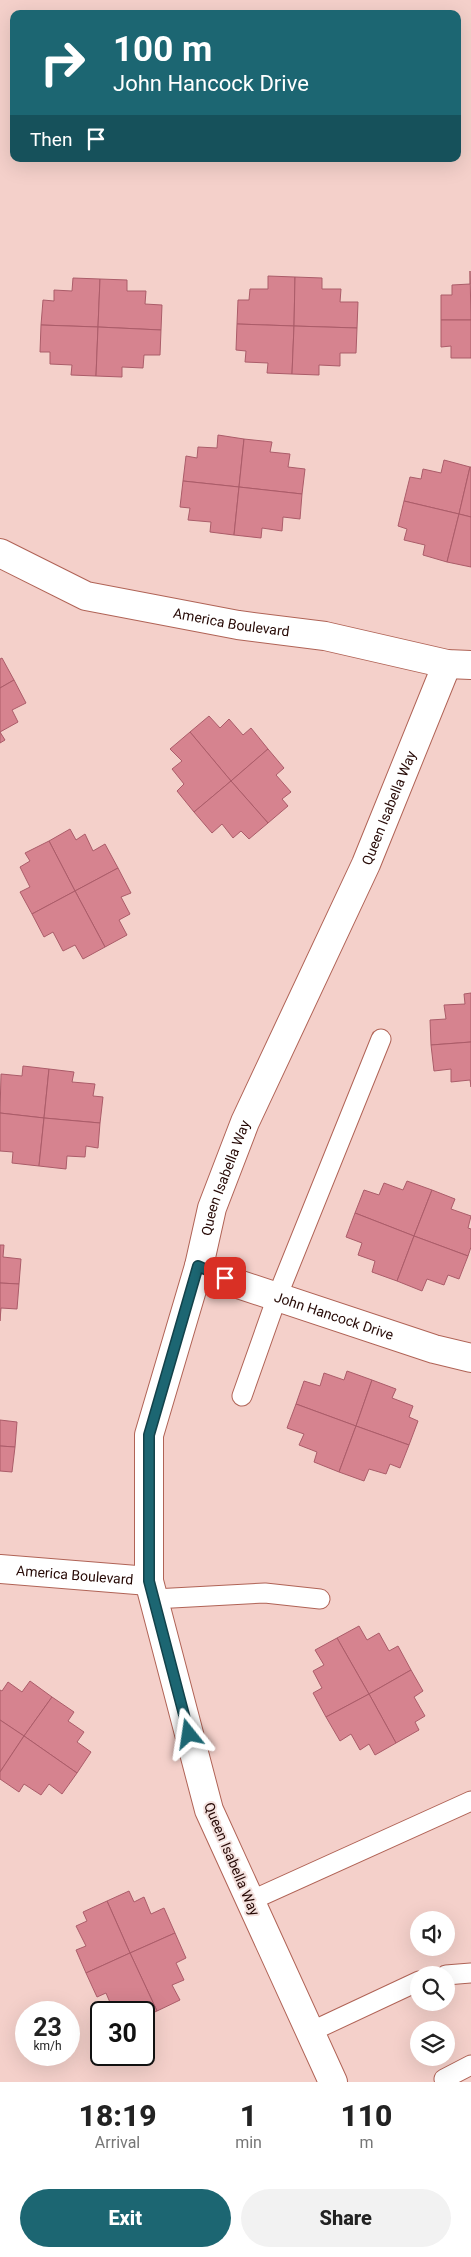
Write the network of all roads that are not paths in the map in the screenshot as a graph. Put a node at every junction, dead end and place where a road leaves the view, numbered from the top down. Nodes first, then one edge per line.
1 (0, 553) edge
2 (459, 664) edge
3 (381, 1039) dead end
4 (198, 1266) junction
5 (277, 1297) junction
6 (471, 1358) edge
7 (242, 1396) dead end
8 (0, 1569) edge
9 (152, 1590) junction
10 (320, 1599) dead end
11 (471, 1800) edge
12 (250, 1901) junction
13 (471, 1972) edge
14 (455, 1975) edge
15 (410, 1985) edge
16 (310, 2032) junction
17 (471, 2064) edge
18 (333, 2082) edge
19 (445, 2082) edge

1 - 2 street, America Boulevard
2 - 4 street, Queen Isabella Way
3 - 5 lane
4 - 5 street, John Hancock Drive
4 - 9 street, Queen Isabella Way
5 - 6 street, John Hancock Drive
5 - 7 lane
8 - 9 street, America Boulevard
9 - 10 lane
9 - 12 street, Queen Isabella Way
11 - 12 lane
12 - 16 street, Queen Isabella Way
13 - 14 lane
15 - 16 lane
16 - 18 street, Queen Isabella Way
17 - 19 lane

